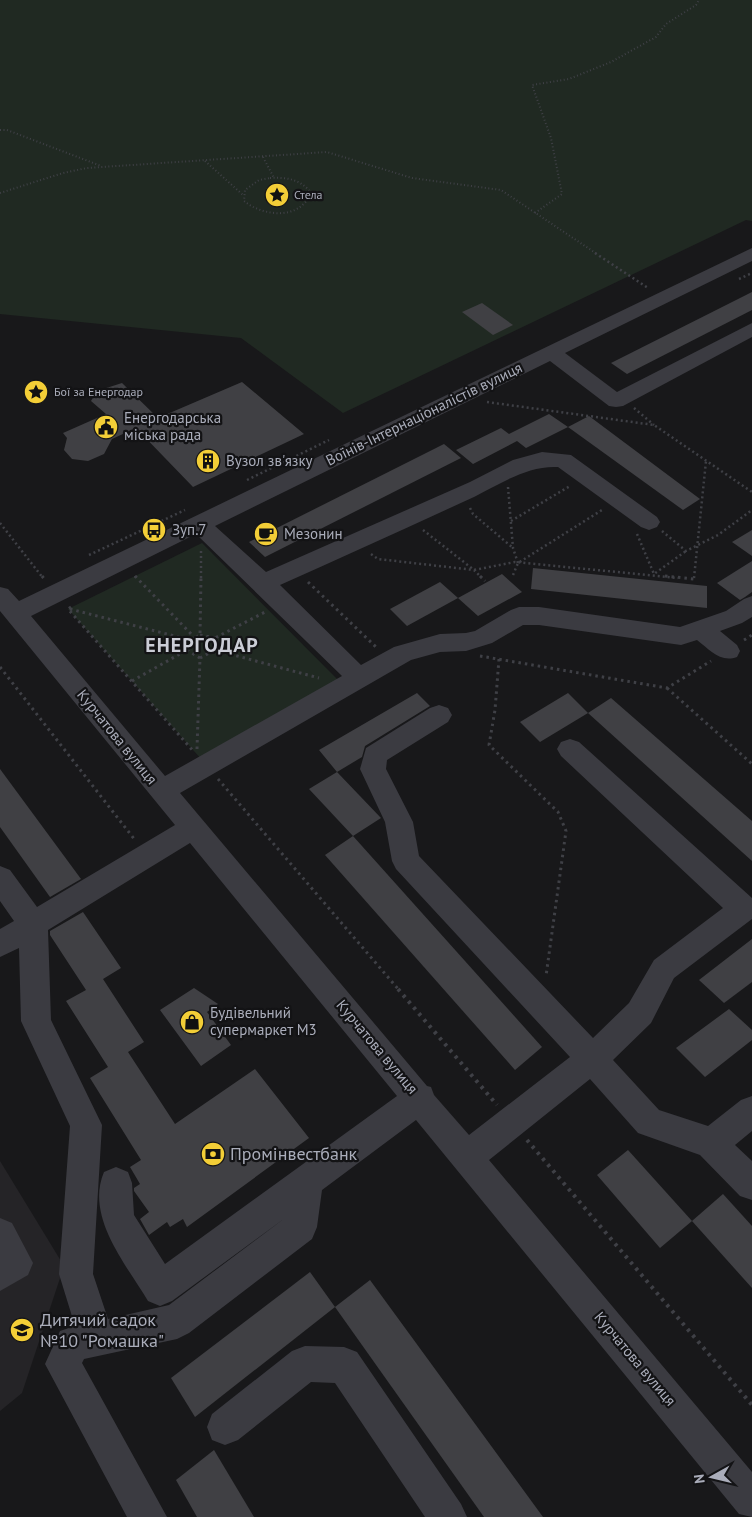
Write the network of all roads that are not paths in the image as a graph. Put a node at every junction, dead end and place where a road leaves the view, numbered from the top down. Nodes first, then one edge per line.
1 (752, 254) edge
2 (752, 329) edge
3 (552, 352) junction
4 (649, 522) road end
5 (206, 530) junction
6 (263, 583) junction
7 (8, 604) edge
8 (752, 605) edge
9 (700, 629) junction
10 (728, 651) road end
11 (360, 679) junction
12 (439, 715) dead end
13 (570, 749) dead end
14 (161, 791) junction
15 (192, 828) junction
16 (0, 878) edge
17 (32, 925) junction
18 (0, 944) edge
19 (592, 1059) junction
20 (420, 1098) junction
21 (752, 1110) edge
22 (710, 1142) junction
23 (468, 1156) junction
24 (307, 1181) junction
25 (116, 1183) dead end
26 (752, 1184) edge
27 (0, 1235) edge
28 (0, 1274) edge
29 (97, 1340) junction
30 (225, 1427) dead end
31 (752, 1501) edge
32 (148, 1517) edge
33 (448, 1517) edge

1 - 3 street, Воїнів-Інтернаціоналістів вулиця
2 - 3 street
3 - 5 street, Воїнів-Інтернаціоналістів вулиця
4 - 6 lane
5 - 6 lane
5 - 7 street, Воїнів-Інтернаціоналістів вулиця
6 - 11 street
7 - 14 street, Курчатова вулиця
8 - 9 street
9 - 10 street
9 - 11 street
11 - 14 street
12 - 19 street
13 - 19 street
14 - 15 street, Курчатова вулиця
15 - 17 street
15 - 20 street, Курчатова вулиця
16 - 17 street
17 - 18 street
17 - 29 street
19 - 22 street
19 - 23 street
20 - 23 street, Курчатова вулиця
20 - 24 street
21 - 22 street
22 - 26 street
23 - 31 street, Курчатова вулиця
24 - 25 street
24 - 29 street
27 - 28 street
29 - 32 street
30 - 33 street

